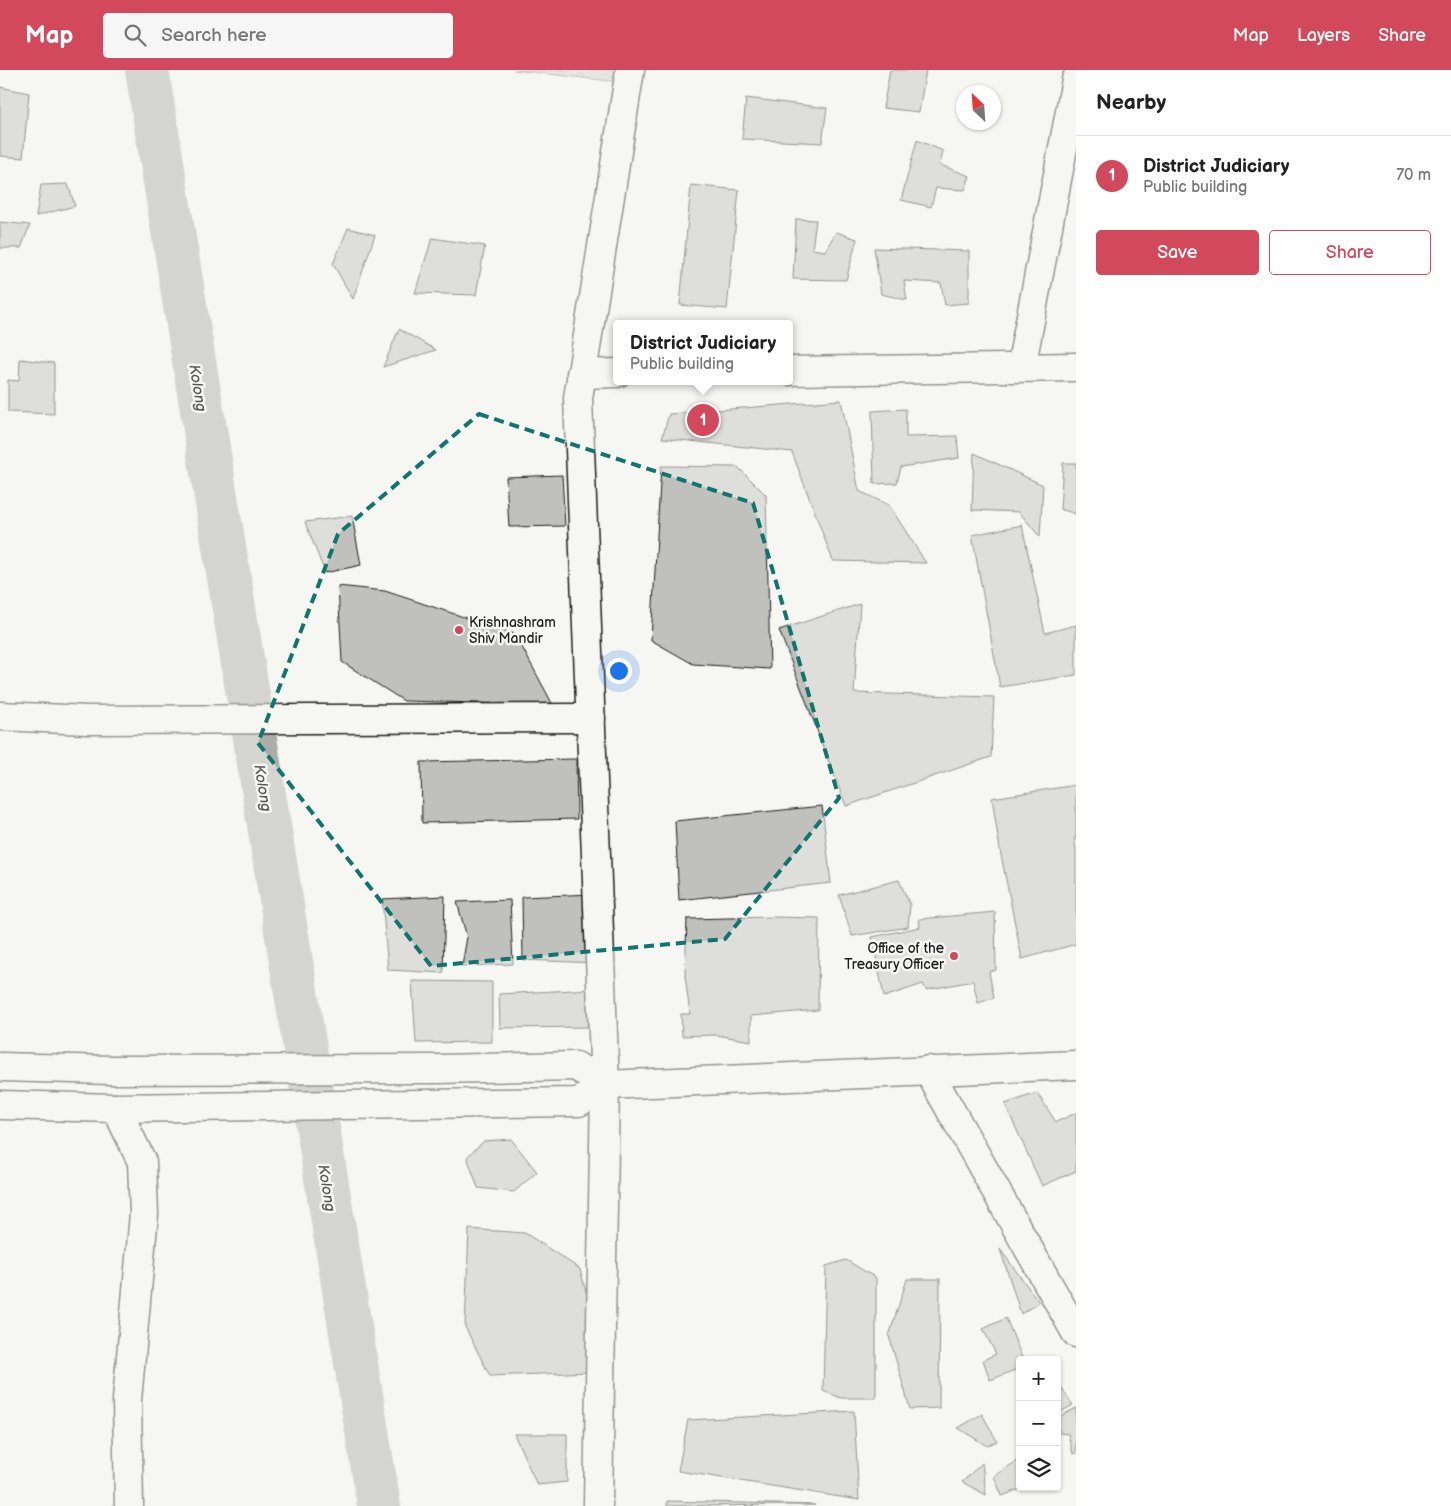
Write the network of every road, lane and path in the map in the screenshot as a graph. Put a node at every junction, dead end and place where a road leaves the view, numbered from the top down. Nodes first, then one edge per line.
1 (630, 70) edge
2 (1076, 80) edge
3 (1076, 367) edge
4 (1021, 368) junction
5 (793, 371) edge
6 (613, 373) edge
7 (581, 374) junction
8 (0, 716) edge
9 (591, 718) junction
10 (1076, 1065) edge
11 (0, 1067) edge
12 (928, 1070) junction
13 (605, 1085) junction
14 (0, 1105) edge
15 (115, 1108) junction
16 (1076, 1333) edge
17 (128, 1506) edge
18 (598, 1506) edge

1 - 7 street
2 - 4 street
3 - 4 street
4 - 5 street
6 - 7 street
7 - 9 street
8 - 9 street
9 - 13 street
10 - 12 street
11 - 13 street
12 - 13 street
12 - 16 street
13 - 15 street
13 - 18 street
14 - 15 street
15 - 17 street

